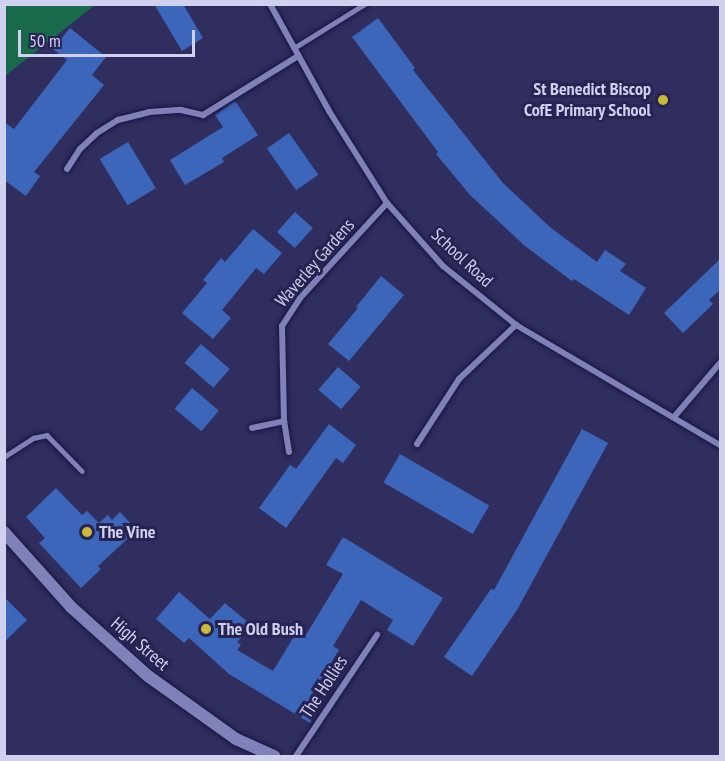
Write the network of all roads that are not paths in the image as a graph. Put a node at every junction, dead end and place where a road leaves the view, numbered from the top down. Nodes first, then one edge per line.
1 (270, 4) edge
2 (364, 4) edge
3 (294, 48) junction
4 (298, 56) junction
5 (67, 169) dead end
6 (387, 203) junction
7 (516, 325) junction
8 (720, 363) edge
9 (674, 417) junction
10 (284, 421) junction
11 (252, 428) dead end
12 (417, 444) dead end
13 (720, 445) edge
14 (289, 452) dead end
15 (4, 457) edge
16 (82, 471) dead end
17 (4, 532) edge
18 (376, 635) dead end
19 (274, 756) edge
20 (296, 756) edge

1 - 3 street, School Road
2 - 3 lane
3 - 4 street, School Road
4 - 5 street
4 - 6 street, School Road
6 - 7 street, School Road
6 - 10 street, Waverley Gardens
7 - 9 street, School Road
7 - 12 street
8 - 9 street
9 - 13 street, School Road
10 - 11 street
10 - 14 street, Waverley Gardens
15 - 16 lane
17 - 19 street, High Street
18 - 20 street, The Hollies

